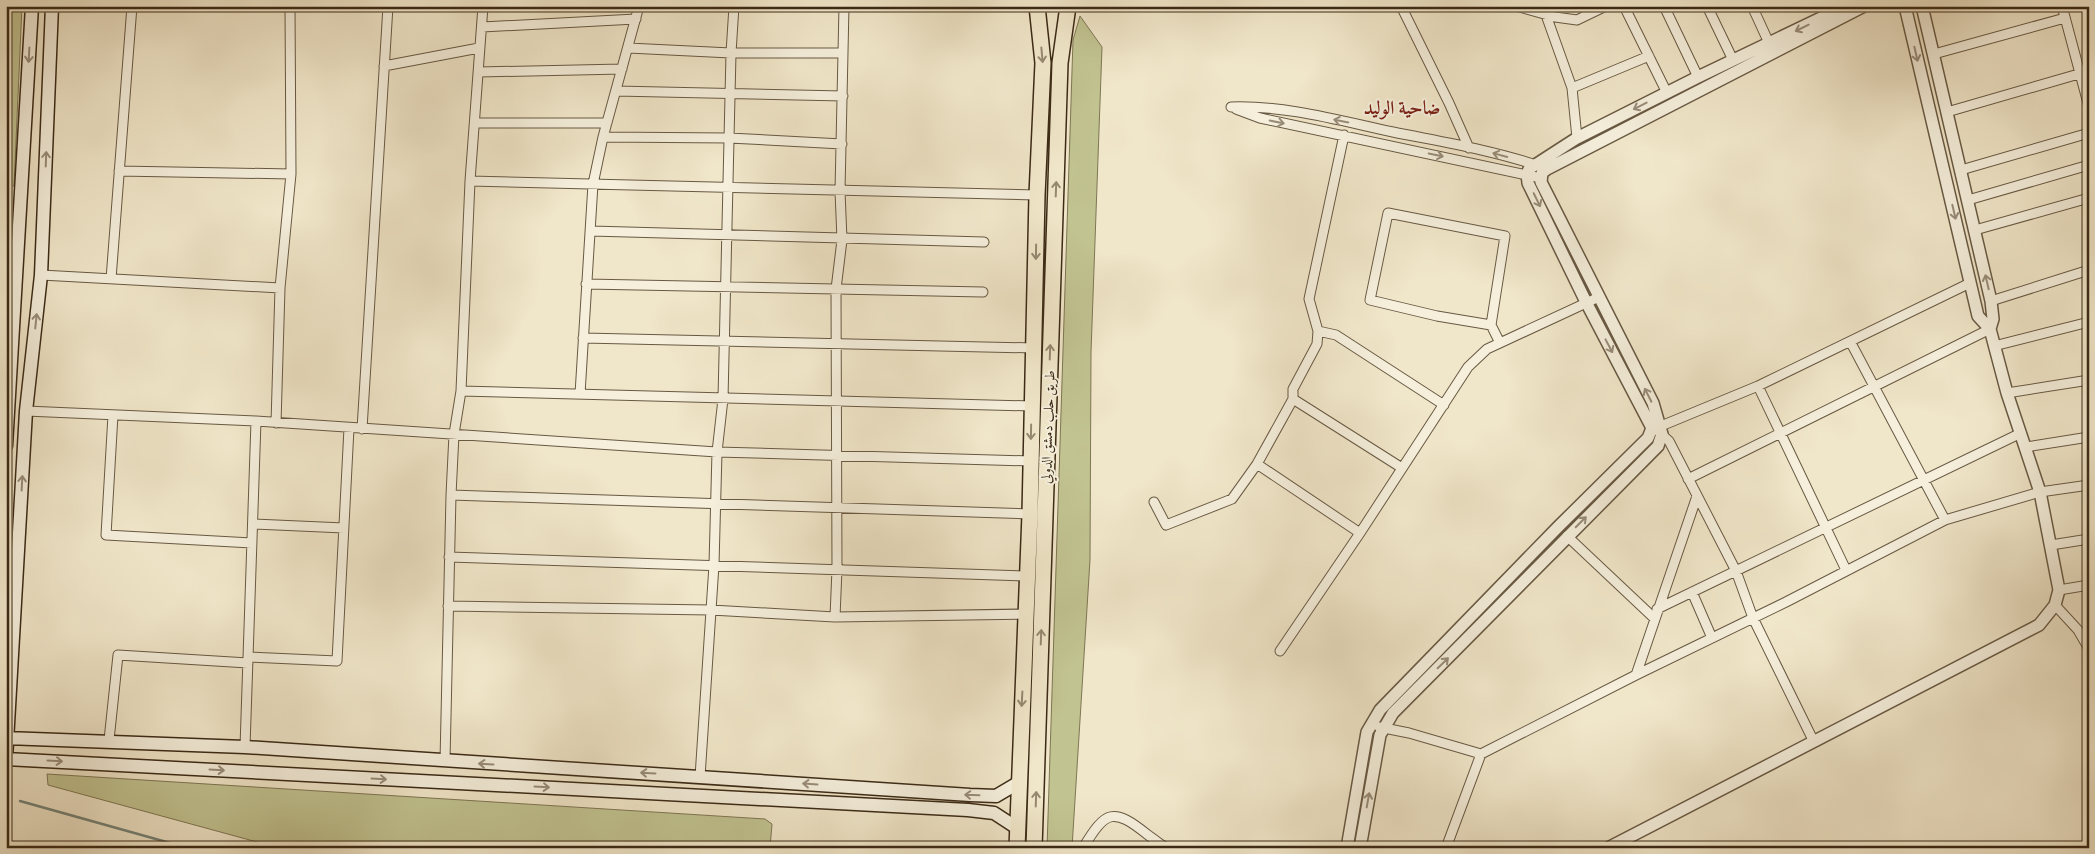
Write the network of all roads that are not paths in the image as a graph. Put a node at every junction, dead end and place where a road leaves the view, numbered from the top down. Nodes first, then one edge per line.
1 (32, 6) edge
2 (52, 6) edge
3 (132, 6) edge
4 (290, 6) edge
5 (388, 6) edge
6 (483, 6) edge
7 (639, 6) edge
8 (734, 6) edge
9 (844, 6) edge
10 (1037, 6) edge
11 (1068, 6) edge
12 (1401, 6) edge
13 (1516, 6) edge
14 (1606, 6) edge
15 (1624, 6) edge
16 (1664, 6) edge
17 (1708, 6) edge
18 (1752, 6) edge
19 (1846, 6) edge
20 (1864, 6) edge
21 (1905, 6) edge
22 (1922, 6) edge
23 (2062, 6) edge
24 (1586, 10) edge
25 (1546, 15) junction
26 (2065, 18) junction
27 (636, 19) junction
28 (482, 27) junction
29 (1769, 43) junction
30 (479, 48) junction
31 (628, 48) junction
32 (731, 53) junction
33 (843, 53) junction
34 (1934, 54) junction
35 (1649, 56) junction
36 (1733, 60) junction
37 (384, 66) junction
38 (622, 69) junction
39 (2089, 71) edge
40 (480, 72) junction
41 (2079, 74) junction
42 (1698, 77) junction
43 (1572, 88) junction
44 (616, 91) junction
45 (1666, 93) junction
46 (730, 94) junction
47 (843, 96) junction
48 (2089, 107) edge
49 (1947, 112) junction
50 (476, 123) junction
51 (607, 123) junction
52 (2089, 133) edge
53 (1344, 135) junction
54 (603, 137) junction
55 (729, 138) junction
56 (1577, 138) junction
57 (842, 144) junction
58 (1469, 148) junction
59 (1533, 164) junction
60 (2089, 165) edge
61 (119, 170) junction
62 (1961, 170) junction
63 (1544, 173) junction
64 (291, 174) junction
65 (1526, 174) junction
66 (470, 181) junction
67 (593, 184) junction
68 (728, 188) junction
69 (840, 191) junction
70 (1037, 195) junction
71 (2089, 198) edge
72 (1968, 200) junction
73 (1975, 230) junction
74 (591, 231) junction
75 (726, 235) junction
76 (842, 240) junction
77 (984, 242) dead end
78 (2089, 270) edge
79 (41, 275) junction
80 (111, 278) junction
81 (1970, 283) junction
82 (586, 284) junction
83 (725, 287) junction
84 (280, 288) junction
85 (836, 290) junction
86 (983, 292) dead end
87 (1599, 297) junction
88 (1991, 300) junction
89 (1586, 302) junction
90 (2089, 322) edge
91 (1491, 324) junction
92 (1318, 330) junction
93 (1990, 330) junction
94 (583, 338) junction
95 (724, 341) junction
96 (838, 343) junction
97 (1500, 343) junction
98 (1851, 343) junction
99 (1994, 346) junction
100 (1034, 348) junction
101 (2089, 380) edge
102 (1874, 385) junction
103 (1758, 386) junction
104 (461, 391) junction
105 (2007, 393) junction
106 (580, 394) junction
107 (723, 399) junction
108 (1293, 399) junction
109 (837, 401) junction
110 (1444, 404) junction
111 (1031, 406) junction
112 (26, 411) junction
113 (113, 415) junction
114 (256, 421) junction
115 (276, 423) junction
116 (349, 428) junction
117 (362, 429) junction
118 (1659, 429) junction
119 (1780, 432) junction
120 (2021, 433) junction
121 (454, 434) junction
122 (2089, 437) edge
123 (6, 446) edge
124 (2026, 447) junction
125 (717, 452) junction
126 (837, 455) junction
127 (1031, 461) junction
128 (1258, 464) junction
129 (1402, 468) junction
130 (1688, 478) junction
131 (1922, 481) junction
132 (2089, 486) edge
133 (2040, 492) junction
134 (451, 495) junction
135 (1697, 496) junction
136 (1154, 502) dead end
137 (716, 504) junction
138 (836, 508) junction
139 (1030, 514) junction
140 (1944, 520) junction
141 (252, 524) junction
142 (344, 528) junction
143 (1826, 528) junction
144 (1360, 533) junction
145 (1567, 536) junction
146 (2089, 539) edge
147 (252, 543) junction
148 (2051, 545) junction
149 (449, 556) junction
150 (714, 565) junction
151 (837, 569) junction
152 (1846, 570) junction
153 (1736, 571) junction
154 (1027, 576) junction
155 (2089, 586) edge
156 (2059, 590) junction
157 (1692, 592) junction
158 (2055, 605) junction
159 (448, 606) junction
160 (710, 610) junction
161 (1026, 614) junction
162 (1655, 614) junction
163 (835, 617) junction
164 (1753, 618) junction
165 (1712, 638) junction
166 (2086, 639) edge
167 (2089, 649) edge
168 (1280, 651) dead end
169 (248, 660) junction
170 (1636, 675) junction
171 (1369, 725) junction
172 (1382, 727) junction
173 (7, 738) edge
174 (109, 740) junction
175 (1813, 740) junction
176 (245, 747) junction
177 (1481, 754) junction
178 (6, 759) edge
179 (445, 761) junction
180 (700, 777) junction
181 (1018, 783) junction
182 (1017, 828) junction
183 (1017, 848) edge
184 (1034, 848) edge
185 (1083, 848) edge
186 (1168, 848) edge
187 (1347, 848) edge
188 (1360, 848) edge
189 (1446, 848) edge
190 (1608, 848) edge

1 -> 123 main road
79 -> 2 main road
3 - 61 street
4 - 64 street
5 - 37 street
6 - 28 street
7 - 27 street
8 - 32 street
9 - 33 street
10 -> 70 highway, طريق حلب دمشق الدولي
184 -> 11 highway, طريق حلب دمشق الدولي
12 - 58 street
13 - 25 street
14 - 24 street
15 - 35 street
16 - 42 street
17 - 36 street
18 - 29 street
19 -> 29 street
20 - 63 street
21 -> 81 street
22 - 34 street
23 - 26 street
24 - 25 street
25 - 43 street
26 - 34 street
26 - 41 street
27 - 28 street
27 - 31 street
28 - 30 street
29 - 36 street
30 - 37 street
30 - 40 street
31 - 32 street
31 - 38 street
32 - 33 street
32 - 46 street
33 - 47 street
34 - 49 street
35 - 43 street
35 - 45 street
36 - 42 street
37 - 117 street
38 - 40 street
38 - 44 street
39 - 41 street
40 - 50 street
41 - 48 street
41 - 49 street
42 - 45 street
43 - 56 street
44 - 46 street
44 - 51 street
45 -> 56 street
46 - 47 street
46 - 55 street
47 - 57 street
49 - 62 street
50 - 51 street
50 - 66 street
51 - 54 street
52 - 62 street
58 -> 53 street
53 -> 65 street
53 - 92 street
54 - 55 street
54 - 67 street
55 - 57 street
55 - 68 street
56 - 59 street
57 - 69 street
59 -> 58 street
59 - 63 street
59 - 65 street
60 - 72 street
61 - 64 street
61 - 80 street
62 - 72 street
63 - 65 street
63 - 87 street
64 - 84 street
65 -> 89 street
66 - 67 street
66 - 104 street
67 - 68 street
67 - 74 street
68 - 69 street
68 - 75 street
69 - 70 street
69 - 76 street
70 -> 100 highway, طريق حلب دمشق الدولي
71 - 73 street
72 - 73 street
88 -> 73 street
74 - 75 street
74 - 82 street
75 - 76 street
75 - 83 street
76 - 77 street
76 - 85 street
78 - 88 street
79 - 80 street
112 -> 79 main road
80 - 84 street
81 - 93 street
81 - 98 street
82 - 83 street
82 - 94 street
83 - 85 street
83 - 95 street
84 - 115 street
85 - 86 street
85 - 96 street
87 - 89 street
118 -> 87 street
88 - 93 street
89 - 97 street
89 -> 118 street
90 - 99 street
91 - 91 street
91 - 97 street
92 - 108 street
92 - 110 street
93 - 99 street
93 - 102 street
94 - 95 street
94 - 106 street
95 - 96 street
95 - 107 street
96 - 100 street
96 - 109 street
97 - 110 street
98 - 102 street
98 - 103 street
99 - 105 street
100 - 111 highway, طريق حلب دمشق الدولي
101 - 105 street
102 - 119 street
102 - 131 street
103 - 118 street
103 - 119 street
104 - 106 street
104 - 121 street
105 - 120 street
106 - 107 street
107 - 109 street
107 - 125 street
108 - 128 street
108 - 129 street
109 - 111 street
109 - 126 street
110 - 129 street
111 -> 127 highway, طريق حلب دمشق الدولي
112 - 113 street
173 -> 112 main road
113 - 114 street
113 - 147 street
114 - 115 street
114 - 141 street
115 - 116 street
116 - 117 street
116 - 142 street
117 - 121 street
118 - 130 street
145 -> 118 street
118 - 171 street
119 - 130 street
119 - 143 street
120 - 124 street
120 - 131 street
121 - 125 street
121 - 134 street
122 - 124 street
124 - 133 street
125 - 126 street
125 - 137 street
126 - 127 street
126 - 138 street
127 - 139 highway, طريق حلب دمشق الدولي
128 - 136 street
128 - 144 street
129 - 144 street
130 - 135 street
131 - 140 street
131 - 143 street
132 - 133 street
133 - 140 street
133 - 148 street
134 - 137 street
134 - 149 street
135 - 153 street
135 - 162 street
137 - 138 street
137 - 150 street
138 - 139 street
138 - 151 street
139 - 154 highway, طريق حلب دمشق الدولي
140 - 152 street
141 - 142 street
141 - 147 street
142 - 169 street
143 - 152 street
143 - 153 street
144 - 168 street
145 - 162 street
172 -> 145 street
146 - 148 street
147 - 169 street
148 - 156 street
149 - 150 street
149 - 159 street
150 - 151 street
150 - 160 street
151 - 154 street
151 - 163 street
152 - 164 street
153 - 157 street
153 - 164 street
154 - 161 highway, طريق حلب دمشق الدولي
155 - 156 street
156 - 158 street
157 - 162 street
157 - 165 street
158 - 166 street
158 - 175 street
159 - 160 street
159 - 179 street
160 - 163 street
160 - 180 street
161 - 163 street
161 -> 181 highway, طريق حلب دمشق الدولي
162 - 170 street
164 - 165 street
164 - 175 street
165 - 170 street
166 - 167 street
169 - 174 street
169 - 176 street
170 - 177 street
171 - 172 street
171 - 187 street
172 - 177 street
188 -> 172 street
173 - 174 main road
173 - 178 main road
174 - 176 main road
175 - 190 street
176 - 179 main road
177 - 189 street
178 -> 182 main road
180 -> 179 main road
181 -> 180 main road
181 - 182 highway, طريق حلب دمشق الدولي
182 - 183 highway, طريق حلب دمشق الدولي
185 - 186 street

